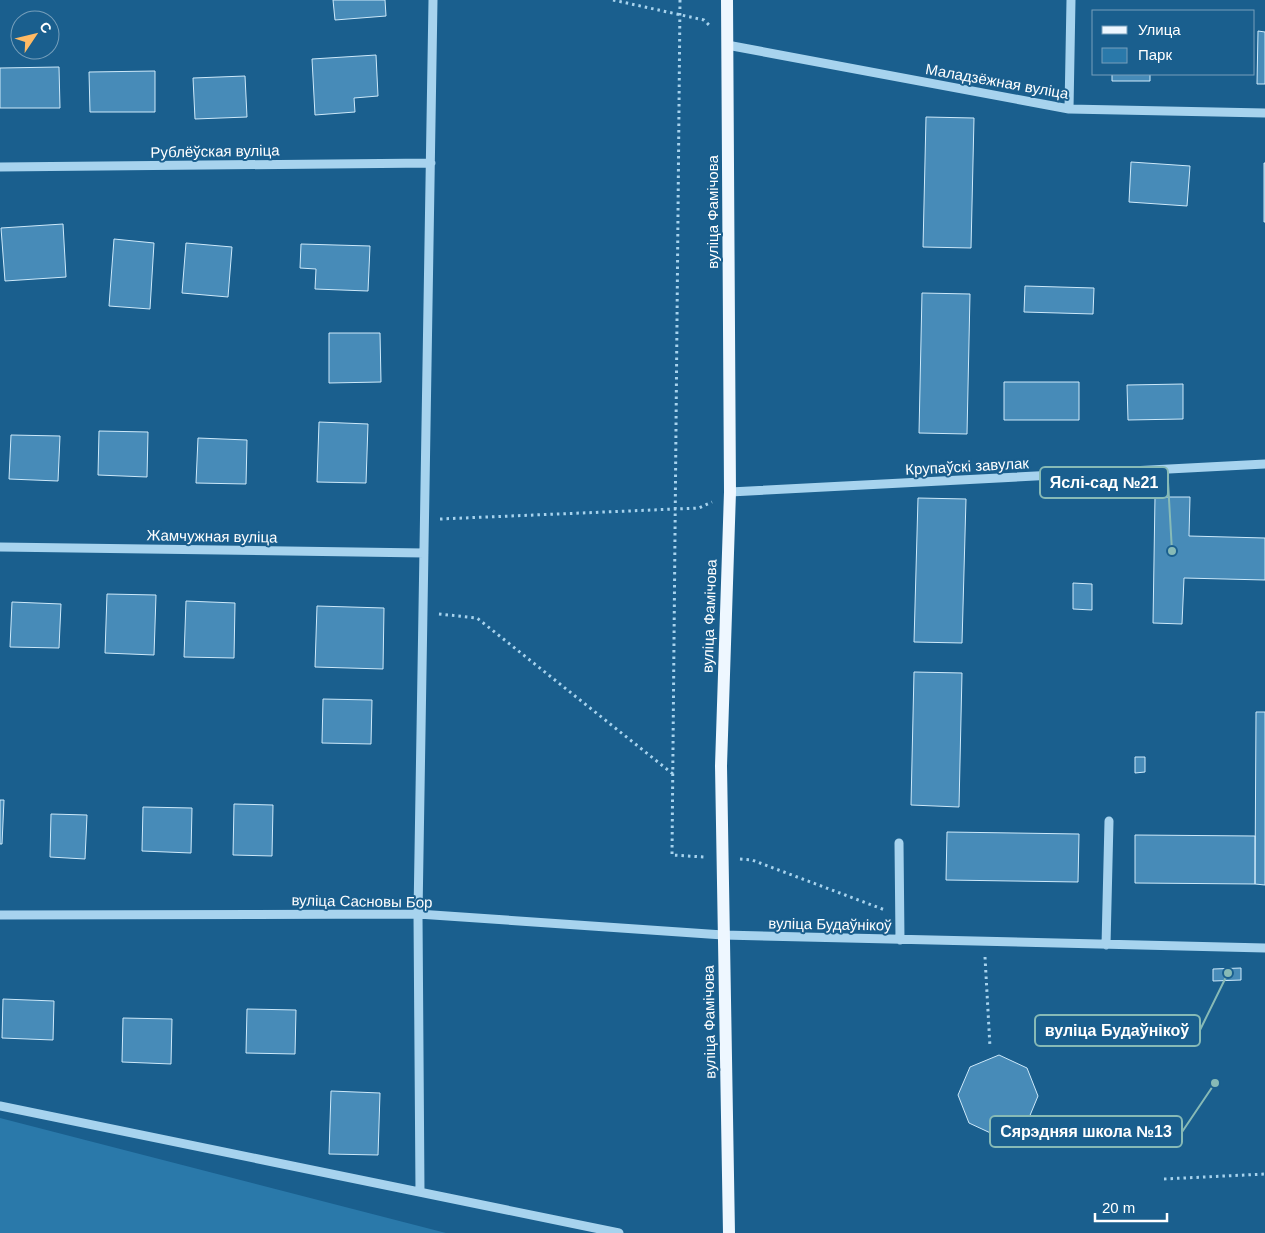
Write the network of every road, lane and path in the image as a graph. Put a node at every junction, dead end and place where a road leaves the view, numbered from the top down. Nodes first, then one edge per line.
1 (434, 0) edge
2 (613, 0) edge
3 (680, 0) edge
4 (727, 0) edge
5 (1072, 0) edge
6 (680, 14) junction
7 (727, 44) junction
8 (1068, 109) junction
9 (1265, 113) edge
10 (431, 163) junction
11 (0, 167) edge
12 (1265, 464) edge
13 (730, 492) junction
14 (675, 509) junction
15 (425, 520) junction
16 (0, 547) edge
17 (424, 553) junction
18 (423, 612) junction
19 (673, 774) junction
20 (1108, 821) dead end
21 (899, 843) dead end
22 (722, 858) junction
23 (418, 914) junction
24 (0, 915) edge
25 (900, 916) junction
26 (724, 935) junction
27 (900, 940) junction
28 (984, 942) junction
29 (1106, 945) junction
30 (1265, 948) edge
31 (990, 1047) dead end
32 (0, 1106) edge
33 (1265, 1174) edge
34 (1164, 1179) dead end
35 (420, 1192) junction
36 (619, 1233) edge
37 (729, 1233) edge

1 - 10 street
2 - 6 path
3 - 6 path
4 - 7 main road, вуліца Фамічова
5 - 8 street
6 - 7 path
6 - 14 path
7 - 8 street, Маладзёжная вуліца
7 - 13 main road, вуліца Фамічова
8 - 9 street, Маладзёжная вуліца
10 - 11 street, Рублёўская вуліца
10 - 15 street
12 - 13 street, Крупаўскі завулак
13 - 14 path
13 - 22 main road, вуліца Фамічова
14 - 15 path
14 - 19 path
15 - 17 street
16 - 17 street, Жамчужная вуліца
17 - 18 street
18 - 19 path
18 - 23 street
19 - 22 path
20 - 29 street
21 - 25 street
22 - 25 path
22 - 26 main road, вуліца Фамічова
23 - 24 street, вуліца Сасновы Бор
23 - 26 street, вуліца Сасновы Бор
23 - 35 street
25 - 27 street
26 - 27 street, вуліца Будаўнікоў
26 - 37 main road, вуліца Фамічова
27 - 28 street, вуліца Будаўнікоў
28 - 29 street, вуліца Будаўнікоў
28 - 31 path
29 - 30 street, вуліца Будаўнікоў
32 - 35 street
33 - 34 path
35 - 36 street

